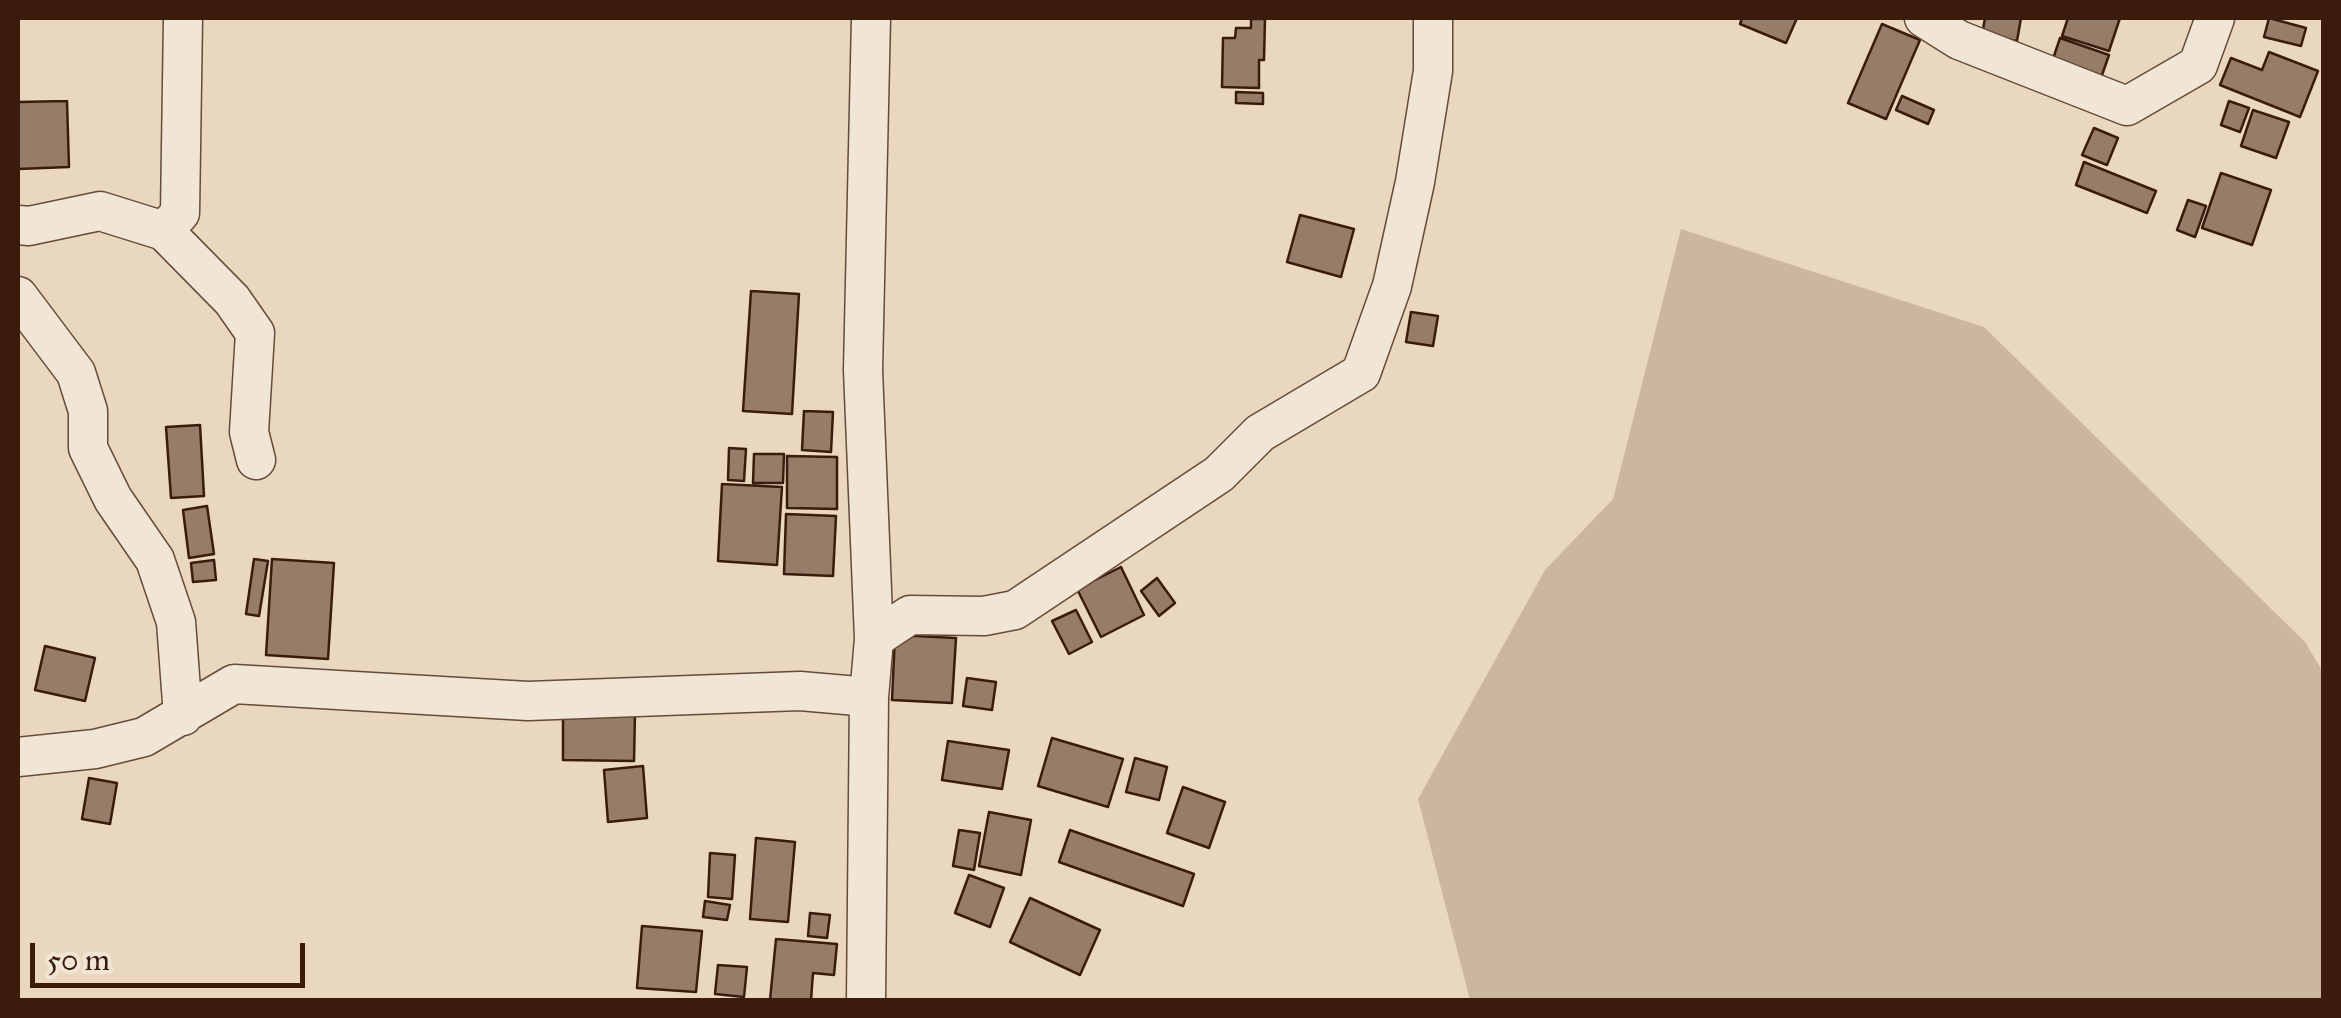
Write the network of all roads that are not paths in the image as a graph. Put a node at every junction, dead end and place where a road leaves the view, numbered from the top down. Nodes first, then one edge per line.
1 (183, 18) edge
2 (871, 18) edge
3 (1433, 18) edge
4 (1924, 18) edge
5 (2215, 18) edge
6 (18, 225) edge
7 (164, 231) junction
8 (18, 296) edge
9 (256, 460) dead end
10 (874, 639) junction
11 (869, 697) junction
12 (182, 716) junction
13 (18, 757) edge
14 (866, 1000) edge

1 - 7 street
2 - 10 street
3 - 10 street
4 - 5 street
6 - 7 street
7 - 9 street
8 - 12 street
10 - 11 street
11 - 12 street
11 - 14 street
12 - 13 street

